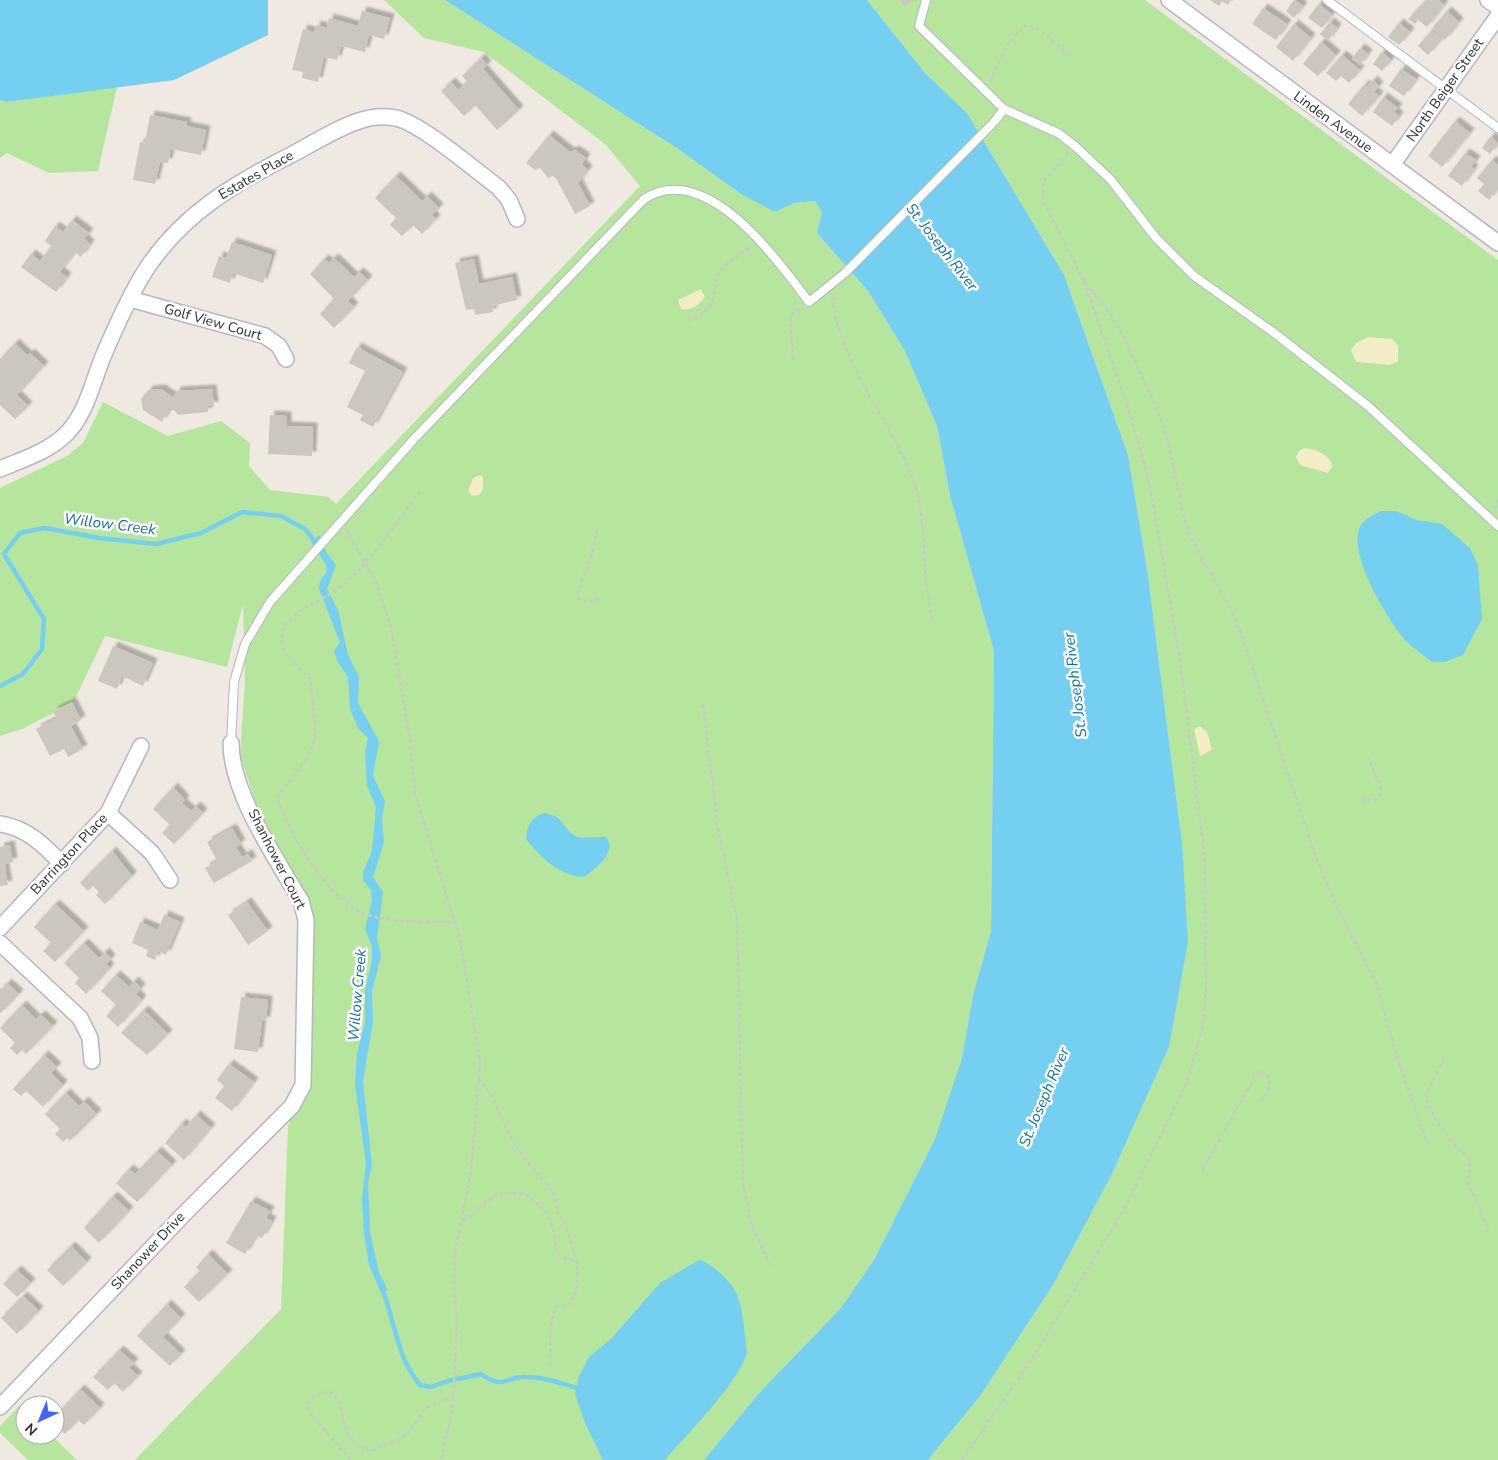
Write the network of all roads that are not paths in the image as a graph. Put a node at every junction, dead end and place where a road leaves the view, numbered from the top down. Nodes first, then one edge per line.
1 (926, 0) edge
2 (1169, 0) edge
3 (1326, 0) edge
4 (1488, 0) edge
5 (1498, 7) edge
6 (1498, 16) edge
7 (1447, 88) junction
8 (1004, 109) junction
9 (1498, 128) edge
10 (1392, 165) junction
11 (517, 219) dead end
12 (1498, 243) edge
13 (130, 299) junction
14 (286, 359) dead end
15 (0, 469) edge
16 (1498, 526) edge
17 (231, 743) joint
18 (141, 746) dead end
19 (108, 813) junction
20 (0, 824) edge
21 (62, 864) junction
22 (170, 880) dead end
23 (0, 928) edge
24 (0, 943) edge
25 (92, 1061) dead end
26 (298, 1098) joint
27 (0, 1407) edge

1 - 8 lane
2 - 10 street, Linden Avenue
3 - 7 lane
4 - 5 street
6 - 7 street, North Beiger Street
7 - 9 lane
7 - 10 street, North Beiger Street
8 - 16 lane
8 - 17 lane
10 - 12 street, Linden Avenue
11 - 13 street, Estates Place
13 - 14 street, Golf View Court
13 - 15 street, Estates Place
17 - 26 street, Shanhower Court
18 - 19 street, Barrington Place
19 - 21 street, Barrington Place
19 - 22 street
20 - 21 street
21 - 23 street, Barrington Place
24 - 25 street
26 - 27 street, Shanower Drive

